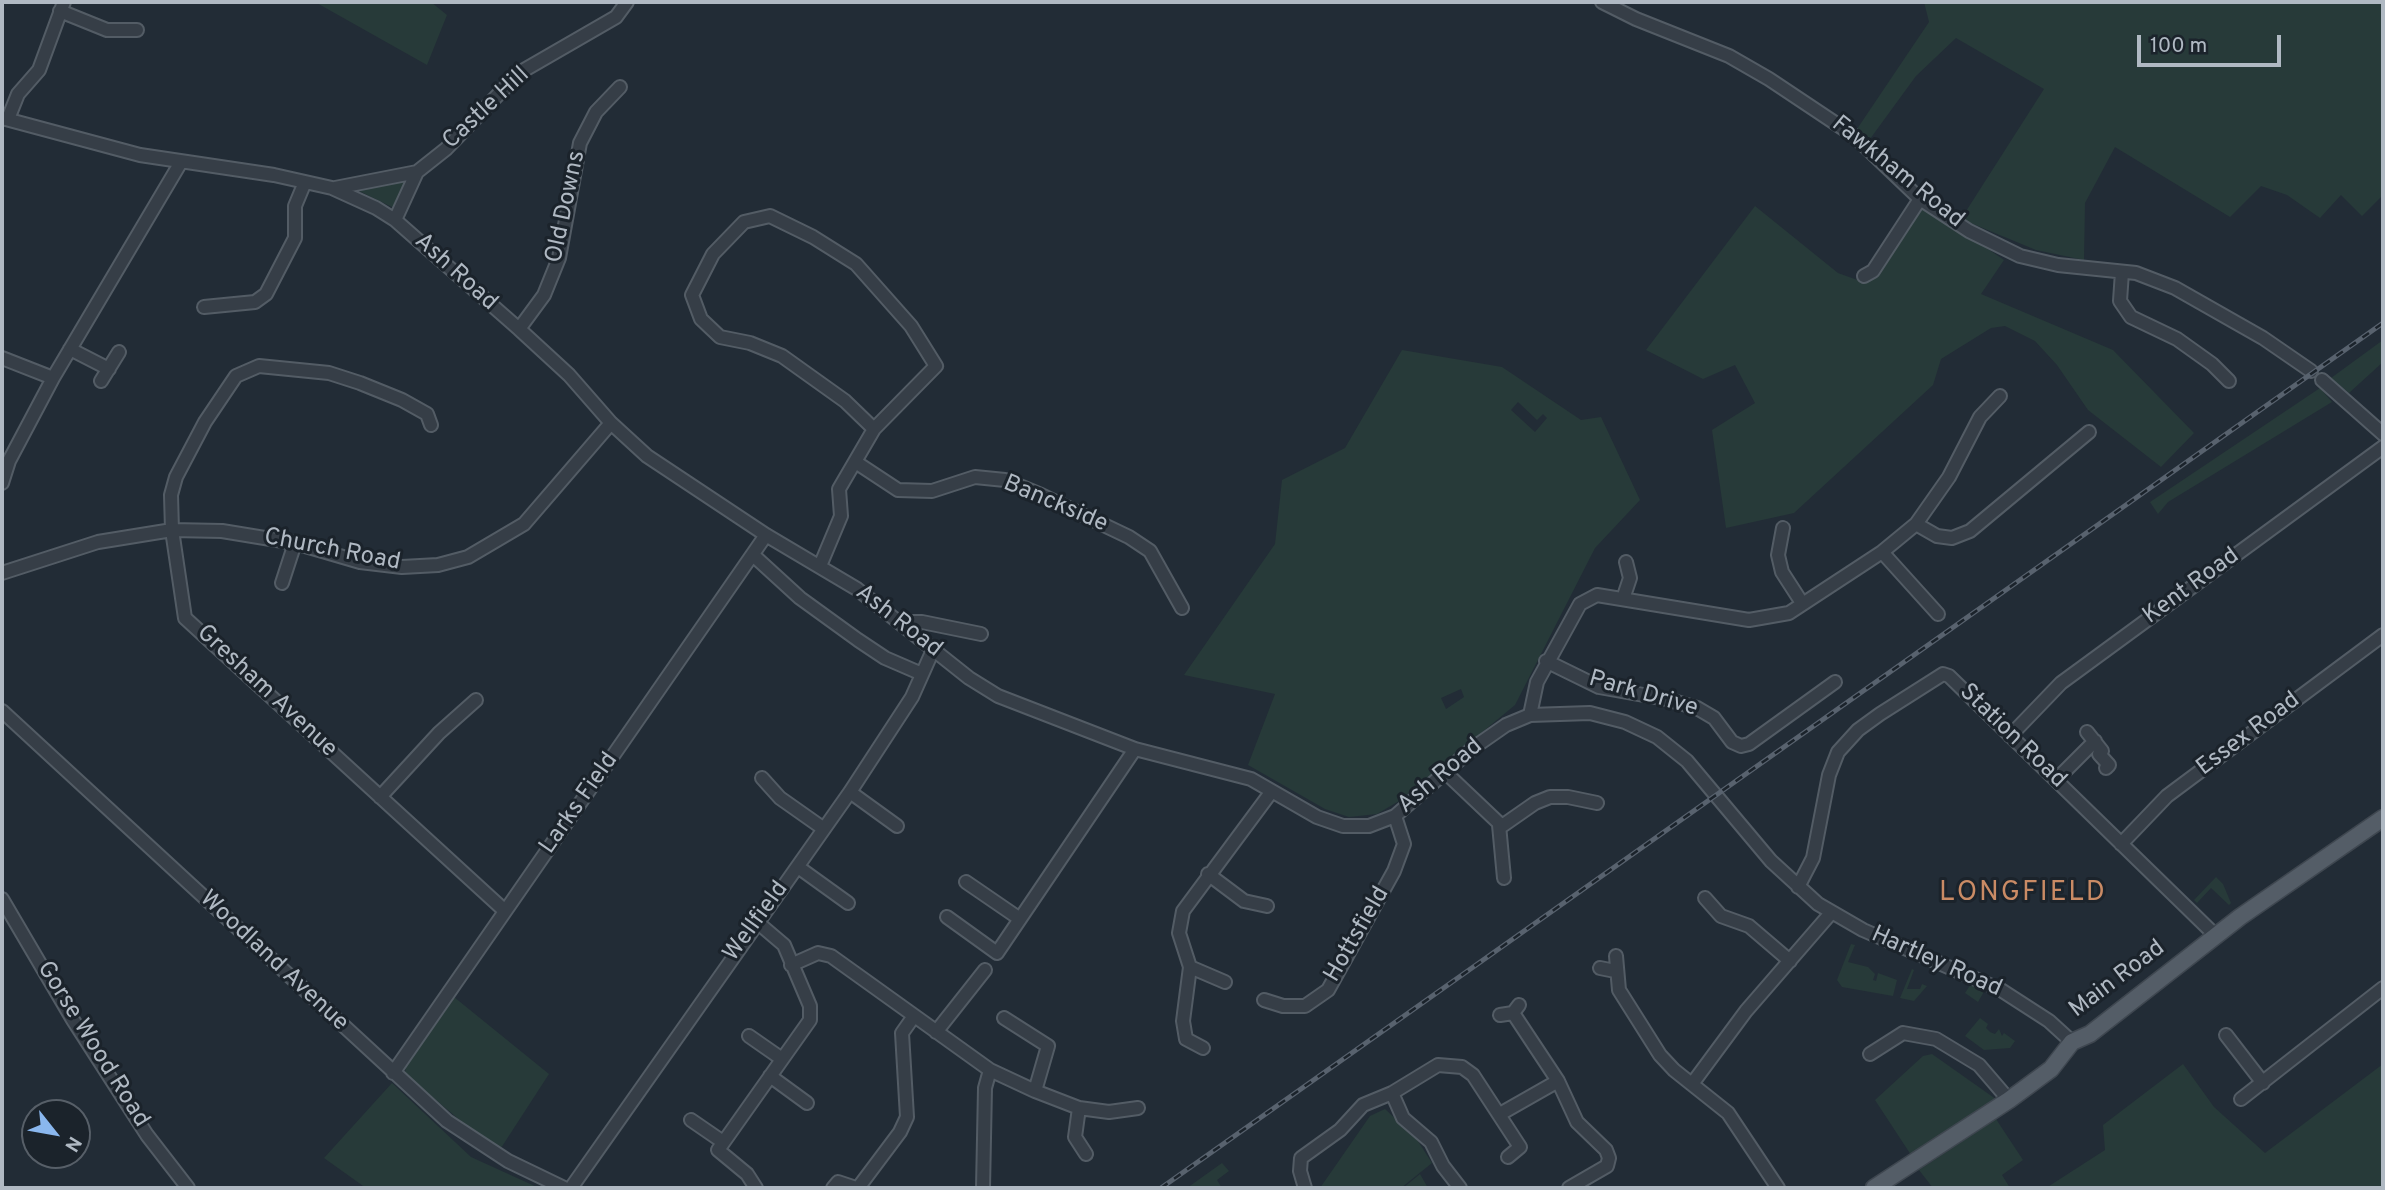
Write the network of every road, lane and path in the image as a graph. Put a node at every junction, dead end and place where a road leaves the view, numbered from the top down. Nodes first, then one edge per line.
1 (627, 2) edge
2 (1602, 2) edge
3 (62, 6) edge
4 (137, 30) dead end
5 (620, 87) dead end
6 (5, 119) edge
7 (181, 162) junction
8 (417, 173) junction
9 (305, 182) junction
10 (332, 188) junction
11 (1920, 199) junction
12 (395, 220) junction
13 (2122, 272) junction
14 (1864, 276) dead end
15 (204, 307) dead end
16 (519, 329) junction
17 (70, 349) junction
18 (119, 352) dead end
19 (2, 358) edge
20 (108, 369) junction
21 (53, 378) junction
22 (102, 381) dead end
23 (2229, 381) dead end
24 (2000, 396) dead end
25 (611, 423) junction
26 (431, 425) dead end
27 (874, 429) junction
28 (2382, 431) edge
29 (2089, 432) dead end
30 (2383, 447) edge
31 (857, 463) junction
32 (2, 483) edge
33 (1916, 524) junction
34 (1783, 528) dead end
35 (172, 530) junction
36 (765, 535) junction
37 (295, 543) junction
38 (1882, 552) junction
39 (753, 555) junction
40 (1626, 562) dead end
41 (820, 566) junction
42 (2, 573) edge
43 (282, 583) dead end
44 (1623, 599) junction
45 (1802, 603) junction
46 (1182, 608) dead end
47 (1938, 614) dead end
48 (900, 621) junction
49 (981, 634) dead end
50 (2383, 635) edge
51 (933, 650) junction
52 (1546, 661) junction
53 (922, 674) junction
54 (1835, 682) dead end
55 (476, 700) dead end
56 (2, 711) edge
57 (1531, 715) junction
58 (2010, 736) junction
59 (1135, 749) junction
60 (2106, 768) dead end
61 (1444, 772) junction
62 (762, 778) dead end
63 (2056, 780) junction
64 (1272, 791) junction
65 (850, 792) junction
66 (380, 797) junction
67 (1589, 805) dead end
68 (1395, 816) junction
69 (2383, 818) edge
70 (897, 825) dead end
71 (1499, 825) junction
72 (824, 830) junction
73 (2121, 844) junction
74 (798, 867) junction
75 (1208, 874) junction
76 (1504, 878) dead end
77 (967, 882) dead end
78 (1798, 887) junction
79 (1705, 899) dead end
80 (848, 903) dead end
81 (1267, 906) dead end
82 (4, 907) edge
83 (505, 911) junction
84 (1831, 913) junction
85 (947, 917) dead end
86 (1020, 919) junction
87 (757, 922) junction
88 (2215, 935) junction
89 (1616, 956) dead end
90 (1790, 961) junction
91 (791, 965) junction
92 (1190, 967) junction
93 (1600, 968) dead end
94 (985, 970) dead end
95 (1615, 971) junction
96 (1225, 982) dead end
97 (2383, 988) edge
98 (1264, 1000) dead end
99 (1511, 1011) dead end
100 (914, 1016) junction
101 (1004, 1018) dead end
102 (936, 1032) junction
103 (2226, 1035) dead end
104 (749, 1036) dead end
105 (2072, 1042) junction
106 (1203, 1048) dead end
107 (1870, 1054) dead end
108 (782, 1059) junction
109 (990, 1070) junction
110 (393, 1073) junction
111 (770, 1076) junction
112 (1558, 1082) junction
113 (2263, 1083) junction
114 (1692, 1084) junction
115 (1035, 1091) junction
116 (1392, 1093) junction
117 (2241, 1099) dead end
118 (2009, 1100) junction
119 (807, 1103) dead end
120 (1079, 1108) junction
121 (1138, 1108) dead end
122 (1500, 1114) junction
123 (691, 1120) dead end
124 (723, 1142) junction
125 (1086, 1154) dead end
126 (1508, 1157) dead end
127 (1883, 1186) edge
128 (188, 1188) edge
129 (564, 1188) edge
130 (570, 1188) edge
131 (755, 1188) edge
132 (833, 1188) edge
133 (857, 1188) edge
134 (983, 1188) edge
135 (1305, 1188) edge
136 (1460, 1188) edge
137 (1570, 1188) edge
138 (1778, 1188) edge

1 - 8 street, Castle Hill
2 - 11 street, Fawkham Road
3 - 4 street
3 - 6 street
5 - 16 street, Old Downs
6 - 7 street, Ash Road
7 - 9 street, Ash Road
7 - 17 street
8 - 10 street, Castle Hill
8 - 12 street, Castle Hill
9 - 10 street, Ash Road
9 - 15 street
10 - 12 street, Ash Road
11 - 13 street, Fawkham Road
11 - 14 street
12 - 16 street, Ash Road
13 - 23 street
13 - 28 street, Fawkham Road
16 - 25 street, Ash Road
17 - 20 street
17 - 21 street
18 - 20 street
19 - 21 street
20 - 22 street
21 - 32 street
24 - 33 street
25 - 36 street, Ash Road
25 - 37 street, Church Road
26 - 35 street, Gresham Avenue
27 - 27 street
27 - 31 street
29 - 33 street
30 - 58 street, Kent Road
31 - 41 street
31 - 46 street, Banckside
33 - 38 street
34 - 45 street
35 - 37 street, Church Road
35 - 42 street, Church Road
35 - 66 street, Gresham Avenue
36 - 39 street, Larks Field
36 - 41 street, Ash Road
37 - 43 street
38 - 45 street
38 - 47 street
39 - 53 street
39 - 83 street, Larks Field
40 - 44 street
41 - 48 street, Ash Road
44 - 45 street
44 - 52 street
48 - 49 street
48 - 51 street, Ash Road
50 - 73 street, Essex Road
51 - 53 street, Wellfield
51 - 59 street, Ash Road
52 - 54 street, Park Drive
52 - 57 street
53 - 65 street, Wellfield
55 - 66 street
56 - 110 street, Woodland Avenue
57 - 61 street, Ash Road
57 - 78 street, Ash Road
58 - 63 street, Station Road
58 - 78 street, Station Road
59 - 64 street, Ash Road
59 - 86 street
60 - 63 street
61 - 68 street, Ash Road
61 - 71 street
62 - 72 street
63 - 73 street, Station Road
64 - 68 street, Ash Road
64 - 75 street
65 - 70 street
65 - 72 street, Wellfield
66 - 83 street, Gresham Avenue
67 - 71 street
68 - 98 street, Hottsfield
69 - 88 main road, Main Road
71 - 76 street
72 - 74 street, Wellfield
73 - 88 street, Station Road
74 - 80 street
74 - 87 street, Wellfield
75 - 81 street
75 - 92 street
77 - 86 street
78 - 84 street, Hartley Road
79 - 90 street
82 - 128 street, Gorse Wood Road
83 - 110 street, Larks Field
84 - 90 street
84 - 105 street, Hartley Road
85 - 86 street
87 - 91 street
87 - 130 street, Wellfield
88 - 105 main road, Main Road
89 - 95 street
90 - 114 street
91 - 100 street
91 - 108 street
92 - 96 street
92 - 106 street
93 - 95 street
94 - 102 street
95 - 114 street
97 - 113 street
99 - 112 street
100 - 102 street
100 - 133 street
101 - 115 street
102 - 109 street
103 - 113 street
104 - 108 street
105 - 118 main road, Main Road
107 - 118 street
108 - 111 street
109 - 115 street
109 - 134 street
110 - 129 street, Woodland Avenue
111 - 119 street
111 - 124 street
112 - 122 street
112 - 137 street
113 - 117 street
114 - 138 street
115 - 120 street
116 - 122 street
116 - 135 street
116 - 136 street
118 - 127 main road, Main Road
120 - 121 street
120 - 125 street
122 - 126 street
123 - 124 street
124 - 131 street
132 - 133 street

